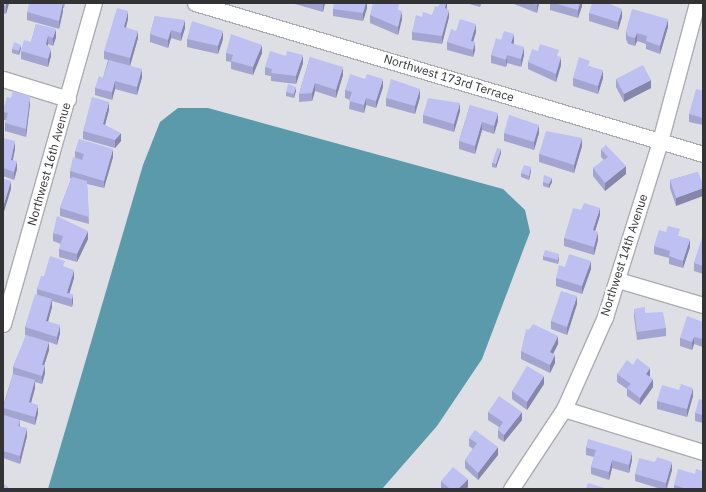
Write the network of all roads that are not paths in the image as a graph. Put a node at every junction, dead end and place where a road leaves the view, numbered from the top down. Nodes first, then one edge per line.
1 (94, 3) edge
2 (195, 3) edge
3 (696, 5) edge
4 (3, 79) edge
5 (68, 99) junction
6 (660, 141) junction
7 (703, 154) edge
8 (618, 280) junction
9 (703, 305) edge
10 (3, 324) edge
11 (564, 409) junction
12 (703, 452) edge
13 (511, 489) edge

1 - 5 street, Northwest 16th Avenue
2 - 6 street, Northwest 173rd Terrace
3 - 6 street, Northwest 14th Avenue
4 - 5 street
5 - 10 street, Northwest 16th Avenue
6 - 7 street, Northwest 173rd Terrace
6 - 8 street, Northwest 14th Avenue
8 - 9 street
8 - 11 street, Northwest 14th Avenue
11 - 12 street
11 - 13 street, Northwest 14th Avenue

